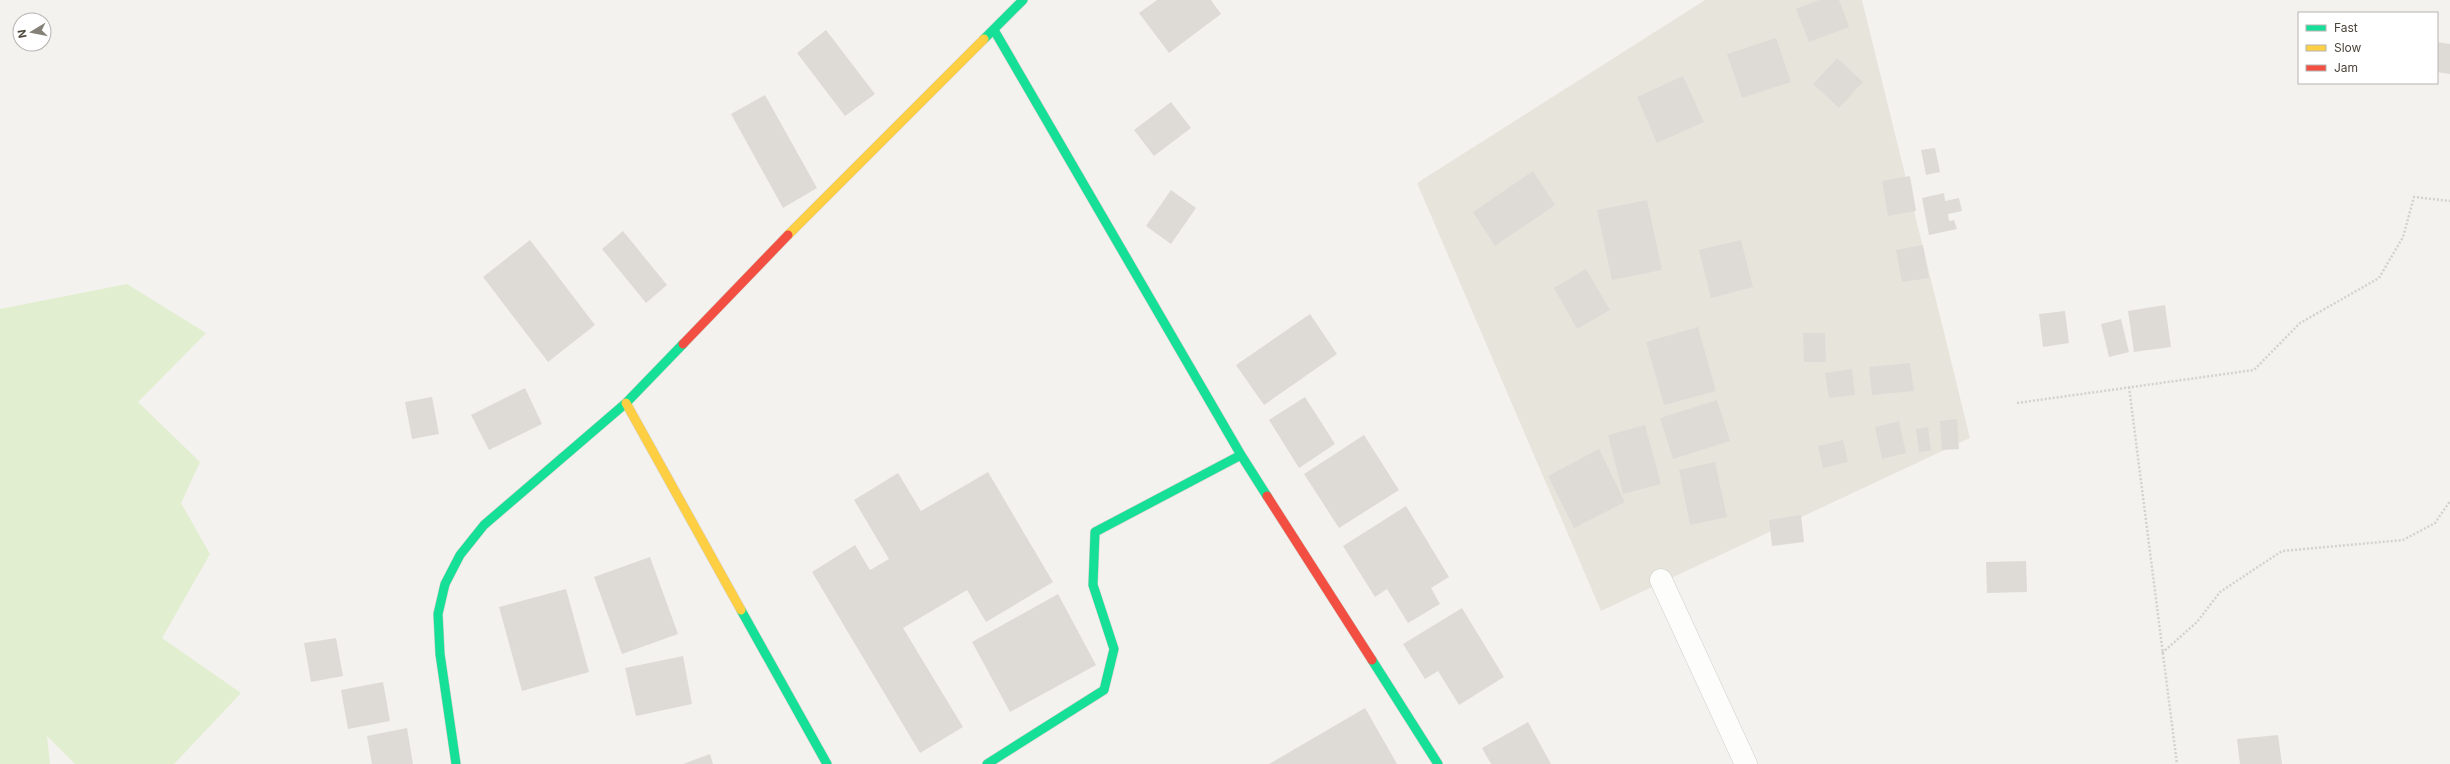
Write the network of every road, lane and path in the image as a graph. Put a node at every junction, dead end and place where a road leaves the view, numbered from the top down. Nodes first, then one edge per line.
1 (1023, 0) edge
2 (994, 30) junction
3 (2450, 201) edge
4 (2129, 387) junction
5 (626, 403) junction
6 (2016, 403) dead end
7 (1241, 455) junction
8 (2450, 500) edge
9 (1661, 580) dead end
10 (2162, 653) junction
11 (456, 764) edge
12 (827, 764) edge
13 (987, 764) edge
14 (1438, 764) edge
15 (1746, 764) edge
16 (2177, 764) edge

1 - 2 street
2 - 5 street
2 - 7 street
3 - 4 path
4 - 6 path
4 - 10 path
5 - 11 street
5 - 12 street
7 - 13 street
7 - 14 street
8 - 10 path
9 - 15 street
10 - 16 path

